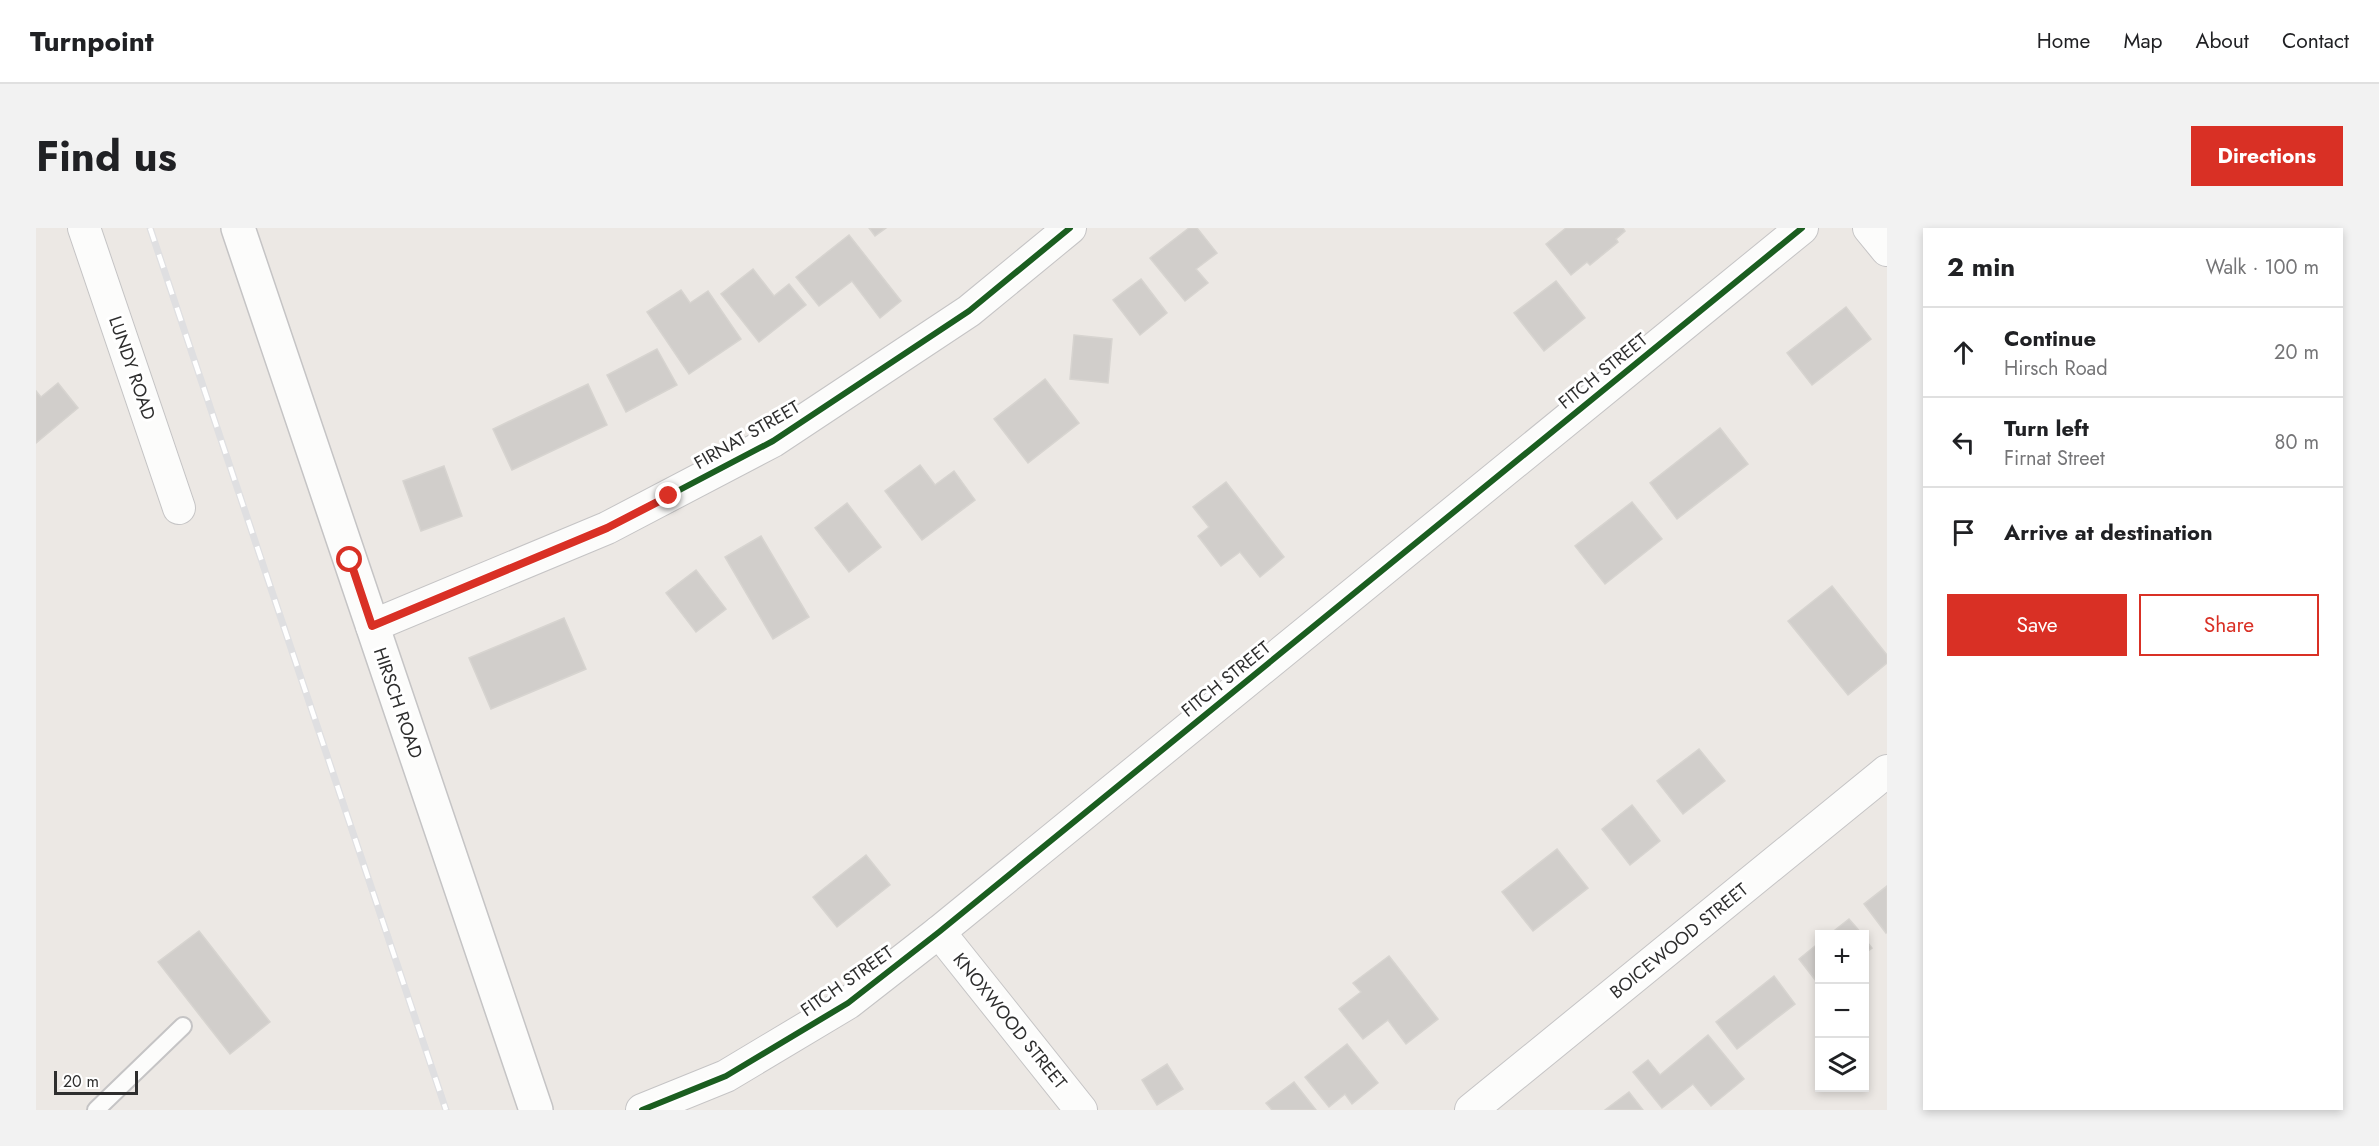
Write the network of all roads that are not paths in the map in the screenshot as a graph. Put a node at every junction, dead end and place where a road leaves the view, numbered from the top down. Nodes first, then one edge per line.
1 (84, 228) edge
2 (238, 228) edge
3 (1071, 228) edge
4 (1802, 228) edge
5 (1869, 228) edge
6 (1887, 250) edge
7 (179, 508) dead end
8 (372, 626) junction
9 (1887, 771) edge
10 (939, 932) junction
11 (183, 1026) dead end
12 (96, 1110) edge
13 (536, 1110) edge
14 (642, 1110) edge
15 (1081, 1110) edge
16 (1471, 1110) edge

1 - 7 street, LUNDY ROAD
2 - 8 main road, HIRSCH ROAD
3 - 8 street, FIRNAT STREET
4 - 10 street, FITCH STREET
5 - 6 street
8 - 13 main road, HIRSCH ROAD
9 - 16 street, BOICEWOOD STREET
10 - 14 street, FITCH STREET
10 - 15 street, KNOXWOOD STREET
11 - 12 lane

